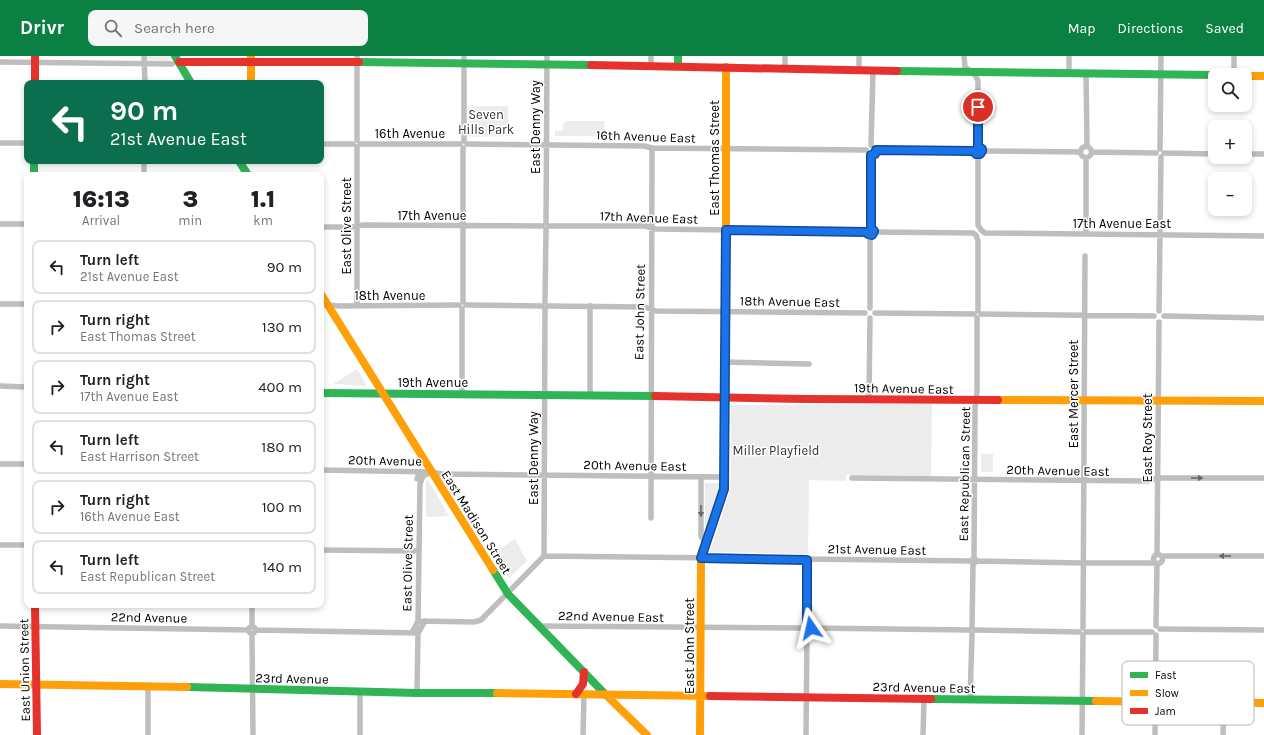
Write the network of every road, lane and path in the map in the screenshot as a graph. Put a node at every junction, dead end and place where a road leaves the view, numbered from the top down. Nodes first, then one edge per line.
1 (144, 56) edge
2 (651, 56) edge
3 (678, 56) edge
4 (785, 56) edge
5 (859, 56) edge
6 (964, 56) edge
7 (1069, 56) edge
8 (1161, 56) edge
9 (1234, 56) edge
10 (35, 59) edge
11 (251, 59) edge
12 (357, 59) edge
13 (464, 60) edge
14 (547, 60) edge
15 (175, 61) edge
16 (0, 62) edge
17 (145, 64) junction
18 (651, 65) junction
19 (678, 66) junction
20 (726, 67) junction
21 (1234, 68) edge
22 (785, 69) junction
23 (858, 71) junction
24 (873, 71) junction
25 (971, 72) junction
26 (1069, 73) junction
27 (1086, 73) junction
28 (1161, 74) junction
29 (1208, 75) edge
30 (1252, 76) edge
31 (1264, 76) edge
32 (35, 80) edge
33 (145, 80) edge
34 (189, 80) edge
35 (251, 80) edge
36 (0, 143) edge
37 (24, 143) edge
38 (324, 144) edge
39 (357, 144) junction
40 (463, 144) junction
41 (546, 145) junction
42 (871, 145) junction
43 (1087, 146) junction
44 (652, 148) junction
45 (726, 148) junction
46 (866, 150) junction
47 (876, 150) junction
48 (978, 151) junction
49 (1080, 152) junction
50 (1092, 152) junction
51 (1160, 153) junction
52 (1208, 154) edge
53 (1252, 154) edge
54 (1264, 154) edge
55 (871, 155) junction
56 (1086, 158) junction
57 (0, 224) edge
58 (24, 224) edge
59 (357, 226) junction
60 (463, 226) junction
61 (546, 226) junction
62 (324, 227) edge
63 (652, 228) junction
64 (726, 230) junction
65 (871, 232) junction
66 (1086, 234) junction
67 (1160, 234) junction
68 (976, 235) joint
69 (1264, 236) edge
70 (1085, 256) dead end
71 (0, 304) edge
72 (24, 304) edge
73 (324, 304) edge
74 (462, 305) junction
75 (357, 306) junction
76 (545, 306) junction
77 (590, 306) junction
78 (870, 308) junction
79 (651, 309) junction
80 (726, 311) junction
81 (1160, 311) junction
82 (865, 313) junction
83 (875, 313) junction
84 (977, 314) junction
85 (1085, 316) junction
86 (1154, 316) junction
87 (1164, 316) junction
88 (870, 318) junction
89 (1264, 318) edge
90 (1159, 322) junction
91 (725, 362) junction
92 (809, 364) dead end
93 (0, 386) edge
94 (24, 387) edge
95 (324, 393) edge
96 (384, 394) junction
97 (544, 394) junction
98 (462, 395) junction
99 (590, 395) junction
100 (650, 396) junction
101 (725, 397) junction
102 (870, 399) junction
103 (976, 400) junction
104 (1084, 401) junction
105 (1158, 401) junction
106 (1264, 401) edge
107 (0, 464) edge
108 (24, 464) edge
109 (324, 470) edge
110 (406, 472) junction
111 (421, 472) junction
112 (431, 472) junction
113 (544, 475) junction
114 (651, 476) junction
115 (701, 477) junction
116 (725, 477) junction
117 (852, 478) dead end
118 (1158, 478) junction
119 (1264, 478) edge
120 (417, 479) junction
121 (974, 480) junction
122 (1084, 481) junction
123 (419, 492) junction
124 (651, 518) dead end
125 (706, 544) junction
126 (0, 545) edge
127 (24, 545) edge
128 (324, 550) edge
129 (418, 550) junction
130 (1160, 555) junction
131 (544, 556) junction
132 (1264, 556) edge
133 (701, 558) junction
134 (807, 560) junction
135 (973, 561) junction
136 (1083, 563) junction
137 (1156, 563) junction
138 (508, 594) junction
139 (35, 608) edge
140 (252, 608) edge
141 (418, 621) junction
142 (425, 621) junction
143 (0, 626) edge
144 (36, 626) junction
145 (539, 626) junction
146 (1158, 627) junction
147 (701, 628) junction
148 (807, 628) junction
149 (252, 630) junction
150 (972, 630) junction
151 (1264, 630) edge
152 (1082, 632) junction
153 (415, 633) junction
154 (1154, 633) junction
155 (1155, 661) edge
156 (584, 672) junction
157 (0, 684) edge
158 (37, 685) junction
159 (148, 686) junction
160 (253, 689) junction
161 (360, 691) junction
162 (417, 693) junction
163 (580, 694) junction
164 (606, 695) junction
165 (701, 696) junction
166 (806, 698) junction
167 (924, 699) junction
168 (970, 700) junction
169 (1082, 701) junction
170 (1122, 702) edge
171 (1155, 725) edge
172 (1223, 725) edge
173 (37, 735) edge
174 (148, 735) edge
175 (253, 735) edge
176 (360, 735) edge
177 (584, 735) edge
178 (647, 735) edge
179 (700, 735) edge
180 (806, 735) edge
181 (923, 735) edge
182 (1082, 735) edge
183 (1155, 735) edge
184 (1223, 735) edge

1 - 17 street
2 - 18 street
3 - 19 street
4 - 22 street
5 - 23 street
6 - 25 street
7 - 26 street
8 - 28 street
9 - 21 street
10 - 16 street
10 - 17 street
10 - 32 street
11 - 12 street
11 - 15 street
11 - 35 street
12 - 13 street
12 - 39 street, East Olive Street
13 - 14 street
13 - 40 street
14 - 18 street
14 - 41 street, East Denny Way
15 - 17 street
15 - 34 street
17 - 33 street
18 - 19 street
19 - 20 street
20 - 22 street
20 - 45 street, East Thomas Street
22 - 23 street
23 - 24 street
24 - 25 street
24 - 42 street
25 - 26 street
25 - 48 street
26 - 27 street
27 - 28 street
27 - 43 street
28 - 29 street
28 - 51 street
30 - 31 street
36 - 37 street
38 - 39 street, 16th Avenue
39 - 40 street, 16th Avenue
39 - 59 street, East Olive Street
40 - 41 street, 16th Avenue
40 - 60 street
41 - 44 street, 16th Avenue East
41 - 61 street, East Denny Way
42 - 46 street
42 - 47 street
43 - 49 street
43 - 50 street
44 - 45 street, 16th Avenue East
44 - 63 street, East John Street
45 - 46 street, 16th Avenue East
45 - 64 street, East Thomas Street
46 - 55 street
47 - 48 street
47 - 55 street
48 - 49 street
48 - 66 street, 17th Avenue East
49 - 56 street
50 - 51 street
50 - 56 street
51 - 52 street
51 - 67 street
53 - 54 street
55 - 65 street
56 - 66 street
57 - 58 street
59 - 60 street, 17th Avenue
59 - 62 street, 17th Avenue
59 - 75 street, East Olive Street
60 - 61 street, 17th Avenue
60 - 74 street
61 - 63 street, 17th Avenue East
61 - 76 street, East Denny Way
63 - 64 street, 17th Avenue East
63 - 79 street, East John Street
64 - 65 street, 17th Avenue East
64 - 80 street, East Thomas Street
65 - 68 street, 17th Avenue East
65 - 78 street
66 - 67 street, 17th Avenue East
67 - 69 street, 17th Avenue East
67 - 81 street
68 - 84 street, East Republican Street
70 - 85 street, East Mercer Street
71 - 72 street
73 - 75 street, 18th Avenue
73 - 96 street, East Madison Street
74 - 75 street, 18th Avenue
74 - 76 street, 18th Avenue
74 - 98 street
76 - 77 street, 18th Avenue East
76 - 97 street, East Denny Way
77 - 79 street, 18th Avenue East
77 - 99 street
78 - 82 street
78 - 83 street
79 - 80 street, 18th Avenue East
79 - 100 street, East John Street
80 - 82 street, 18th Avenue East
80 - 91 street, East Thomas Street
81 - 86 street
81 - 87 street
82 - 88 street
83 - 84 street
83 - 88 street
84 - 85 street
84 - 103 street, East Republican Street
85 - 86 street
85 - 104 street, East Mercer Street
86 - 90 street
87 - 89 street
87 - 90 street
88 - 102 street
90 - 105 street, East Roy Street
91 - 92 street
91 - 101 street, East Thomas Street
93 - 94 street
95 - 96 street, 19th Avenue
96 - 98 street, 19th Avenue
96 - 112 street, East Madison Street
97 - 98 street, 19th Avenue
97 - 99 street, 19th Avenue East
97 - 113 street, East Denny Way
99 - 100 street, 19th Avenue East
100 - 101 street, 19th Avenue East
100 - 114 street, East John Street
101 - 102 street, 19th Avenue East
101 - 116 street, East Thomas Street
102 - 103 street, 19th Avenue East
103 - 104 street, 19th Avenue East
103 - 121 street, East Republican Street
104 - 105 street, 19th Avenue East
104 - 122 street, East Mercer Street
105 - 106 street, 19th Avenue East
105 - 118 street, East Roy Street
107 - 108 street
109 - 110 street, 20th Avenue
110 - 111 street, 20th Avenue
110 - 120 street
111 - 112 street, 20th Avenue
111 - 120 street
112 - 113 street, 20th Avenue
112 - 123 street, East Olive Street
112 - 138 street, East Madison Street
113 - 114 street, 20th Avenue East
113 - 131 street, East Denny Way
114 - 115 street, 20th Avenue East
114 - 124 street, East John Street
115 - 116 street, 20th Avenue East
115 -> 125 street
116 - 125 street, East Thomas Street
117 - 121 street, 20th Avenue East
118 -> 119 street, 20th Avenue East
118 - 122 street, 20th Avenue East
118 - 130 street, East Roy Street
120 - 123 street, East Olive Street
121 - 122 street, 20th Avenue East
121 - 135 street, East Republican Street
122 - 136 street, East Mercer Street
123 - 129 street, East Olive Street
125 - 133 street, East Thomas Street
126 - 127 street
128 - 129 street
129 - 141 street, East Olive Street
132 -> 130 street
130 - 137 street
131 - 133 street, 21st Avenue East
131 - 138 street
133 - 134 street, 21st Avenue East
133 - 147 street, East John Street
134 - 135 street, 21st Avenue East
134 - 148 street
135 - 136 street, 21st Avenue East
135 - 150 street, East Republican Street
136 - 137 street, 21st Avenue East
136 - 152 street, East Mercer Street
137 - 146 street
138 - 142 street
138 - 145 street, East Madison Street
139 - 144 street, East Union Street
140 - 149 street
141 - 142 street
141 - 153 street, East Olive Street
142 - 153 street, East Olive Street
143 - 144 street, 22nd Avenue
144 - 149 street, 22nd Avenue
144 - 158 street, East Union Street
145 - 147 street, 22nd Avenue East
145 - 156 street, East Madison Street
146 - 151 street
146 - 154 street
147 - 148 street, 22nd Avenue East
147 - 165 street, East John Street
148 - 150 street, 22nd Avenue East
148 - 166 street
149 - 153 street, 22nd Avenue
149 - 160 street
150 - 152 street, 22nd Avenue East
150 - 168 street, East Republican Street
152 - 154 street, 22nd Avenue East
152 - 169 street, East Mercer Street
153 - 162 street, East Olive Street
154 - 155 street
156 - 163 street
156 - 164 street, East Madison Street
157 - 158 street, 23rd Avenue
158 - 159 street, 23rd Avenue
158 - 173 street, East Union Street
159 - 160 street, 23rd Avenue
159 - 174 street
160 - 161 street, 23rd Avenue
160 - 175 street
161 - 162 street, 23rd Avenue
161 - 176 street
162 - 163 street, 23rd Avenue
163 - 164 street, 23rd Avenue East
163 - 177 street
164 - 165 street, 23rd Avenue East
164 - 178 street, East Madison Street
165 - 166 street, 23rd Avenue East
165 - 179 street, East John Street
166 - 167 street, 23rd Avenue East
166 - 180 street
167 - 168 street, 23rd Avenue East
167 - 181 street
168 - 169 street, 23rd Avenue East
169 - 170 street, 23rd Avenue East
169 - 182 street, East Mercer Street
171 - 183 street
172 - 184 street

